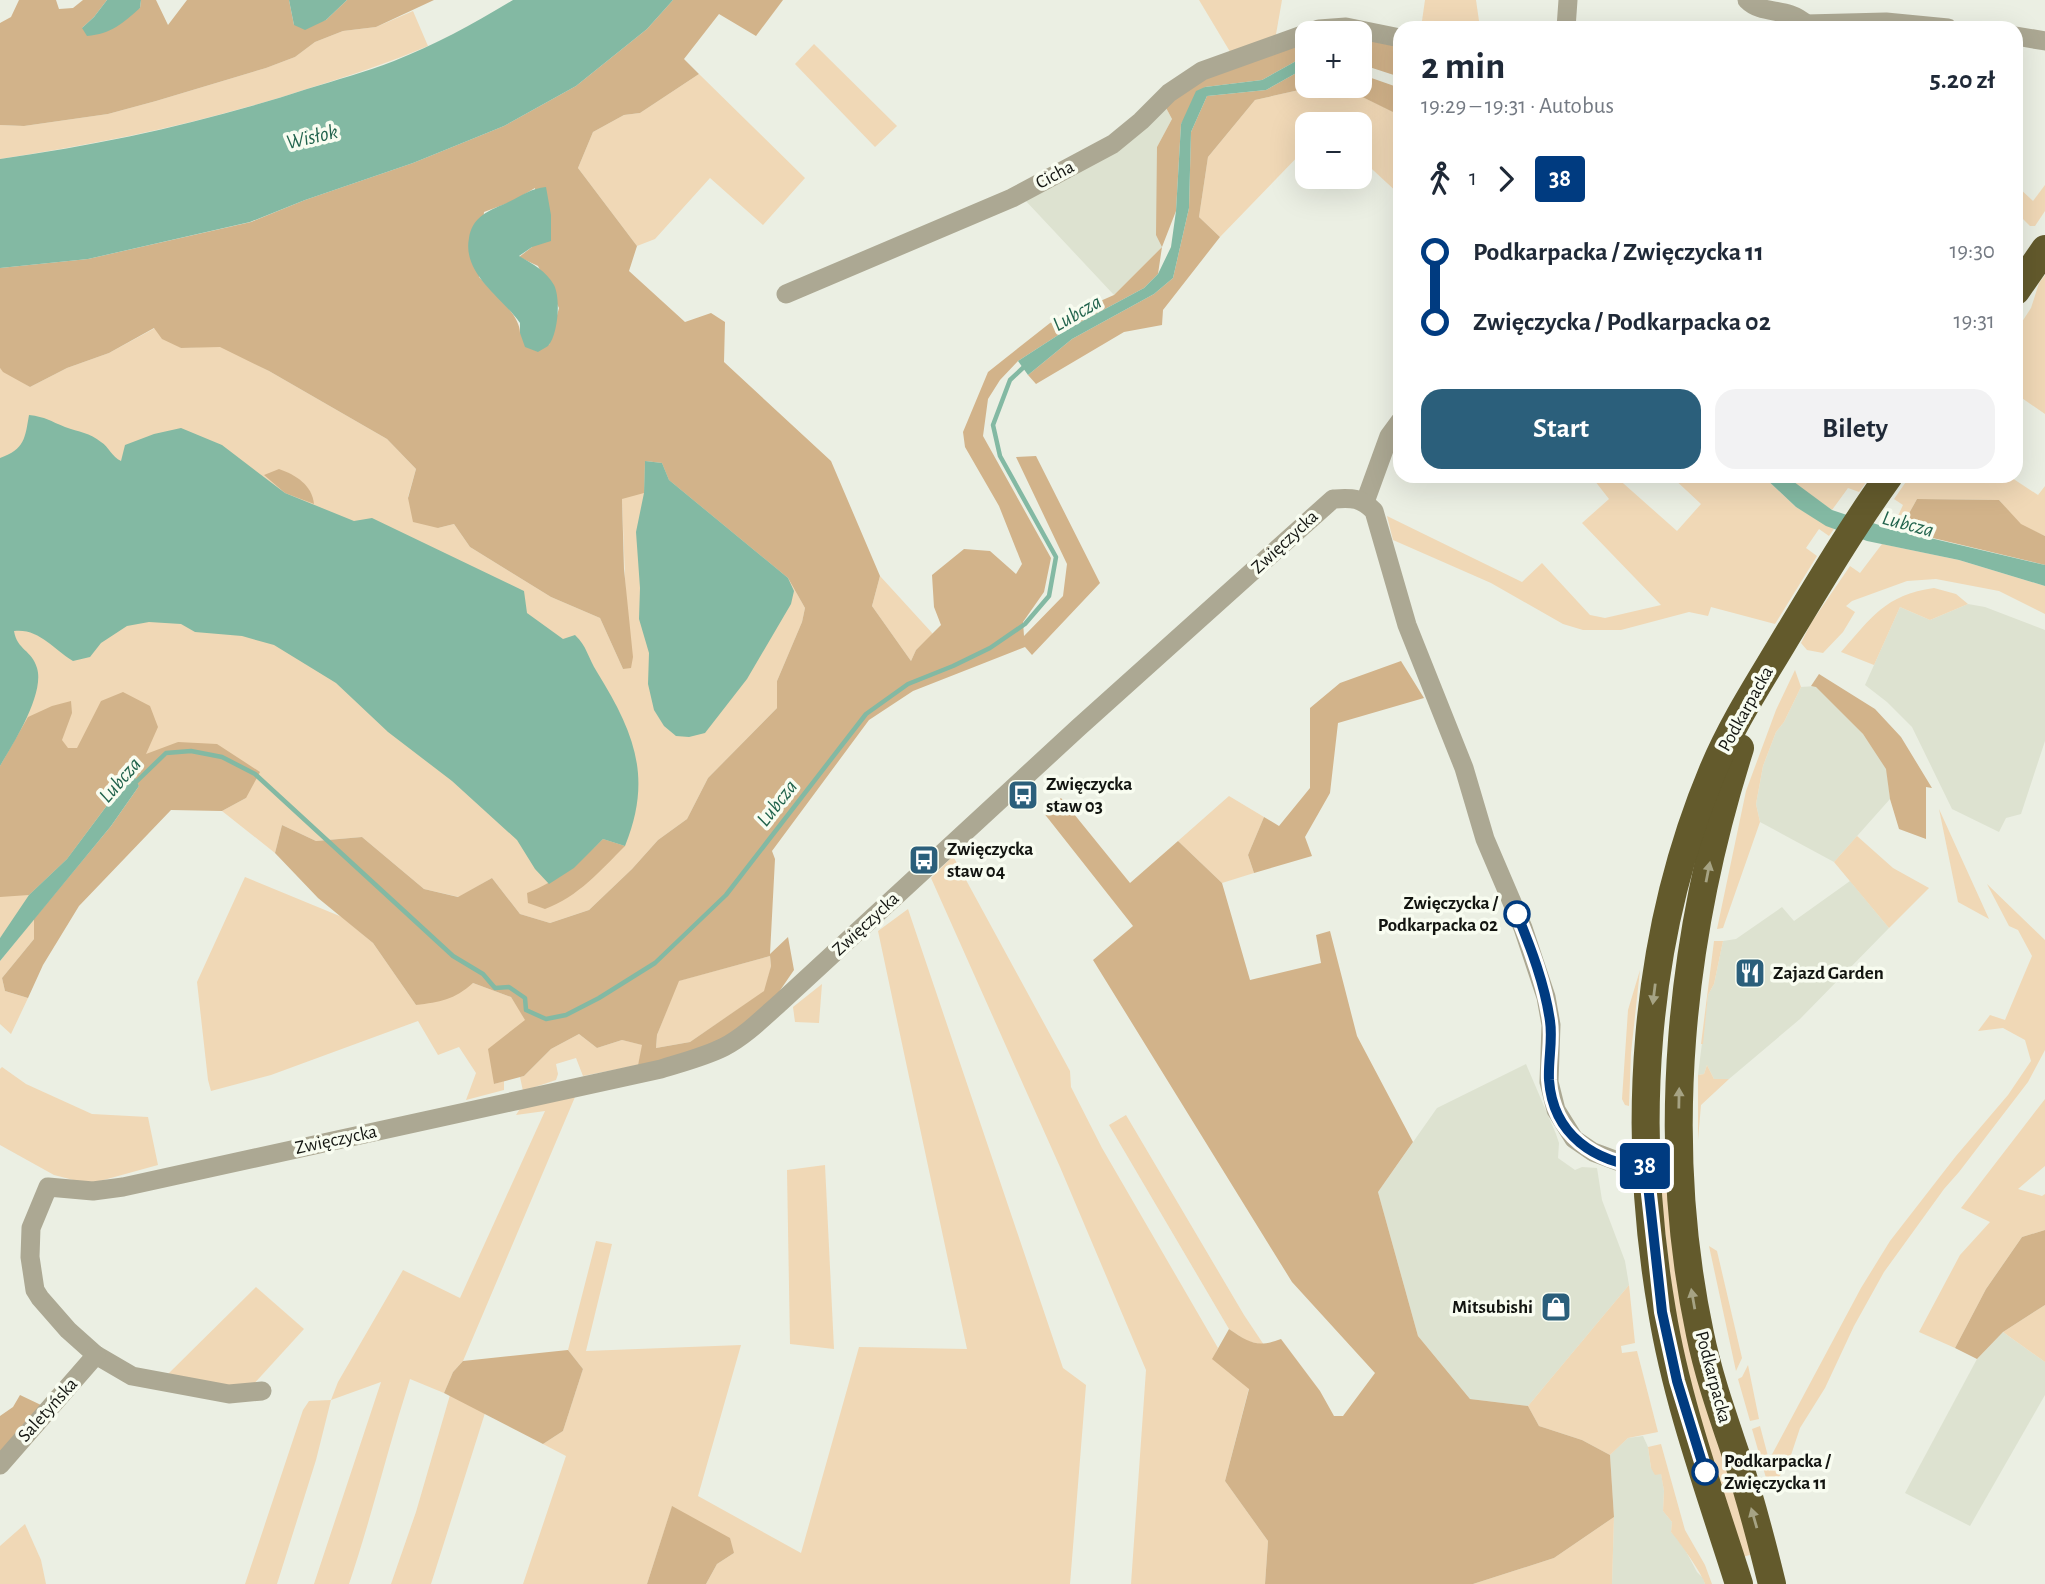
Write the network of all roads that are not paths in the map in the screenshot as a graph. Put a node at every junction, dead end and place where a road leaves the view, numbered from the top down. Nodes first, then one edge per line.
1 (1567, 0) edge
2 (1747, 0) edge
3 (1566, 21) edge
4 (1798, 21) edge
5 (1393, 37) edge
6 (2023, 37) edge
7 (2045, 41) edge
8 (2045, 249) edge
9 (2023, 281) edge
10 (786, 294) dead end
11 (1393, 431) edge
12 (1883, 483) edge
13 (1365, 502) junction
14 (1780, 648) junction
15 (1678, 1166) junction
16 (1646, 1167) junction
17 (96, 1354) junction
18 (262, 1391) dead end
19 (0, 1465) edge
20 (1739, 1584) edge
21 (1772, 1584) edge

1 - 3 street
2 - 4 street
5 - 10 street, Cicha
6 - 7 street
8 - 9 highway
11 - 13 street
12 - 14 highway
13 - 16 street
13 - 17 street, Zwięczycka
15 -> 14 highway, Podkarpacka
14 -> 16 highway, Podkarpacka
15 - 16 street
21 -> 15 highway, Podkarpacka
16 - 20 highway, Podkarpacka
17 - 18 street, Zwięczycka
17 - 19 street, Saletyńska

